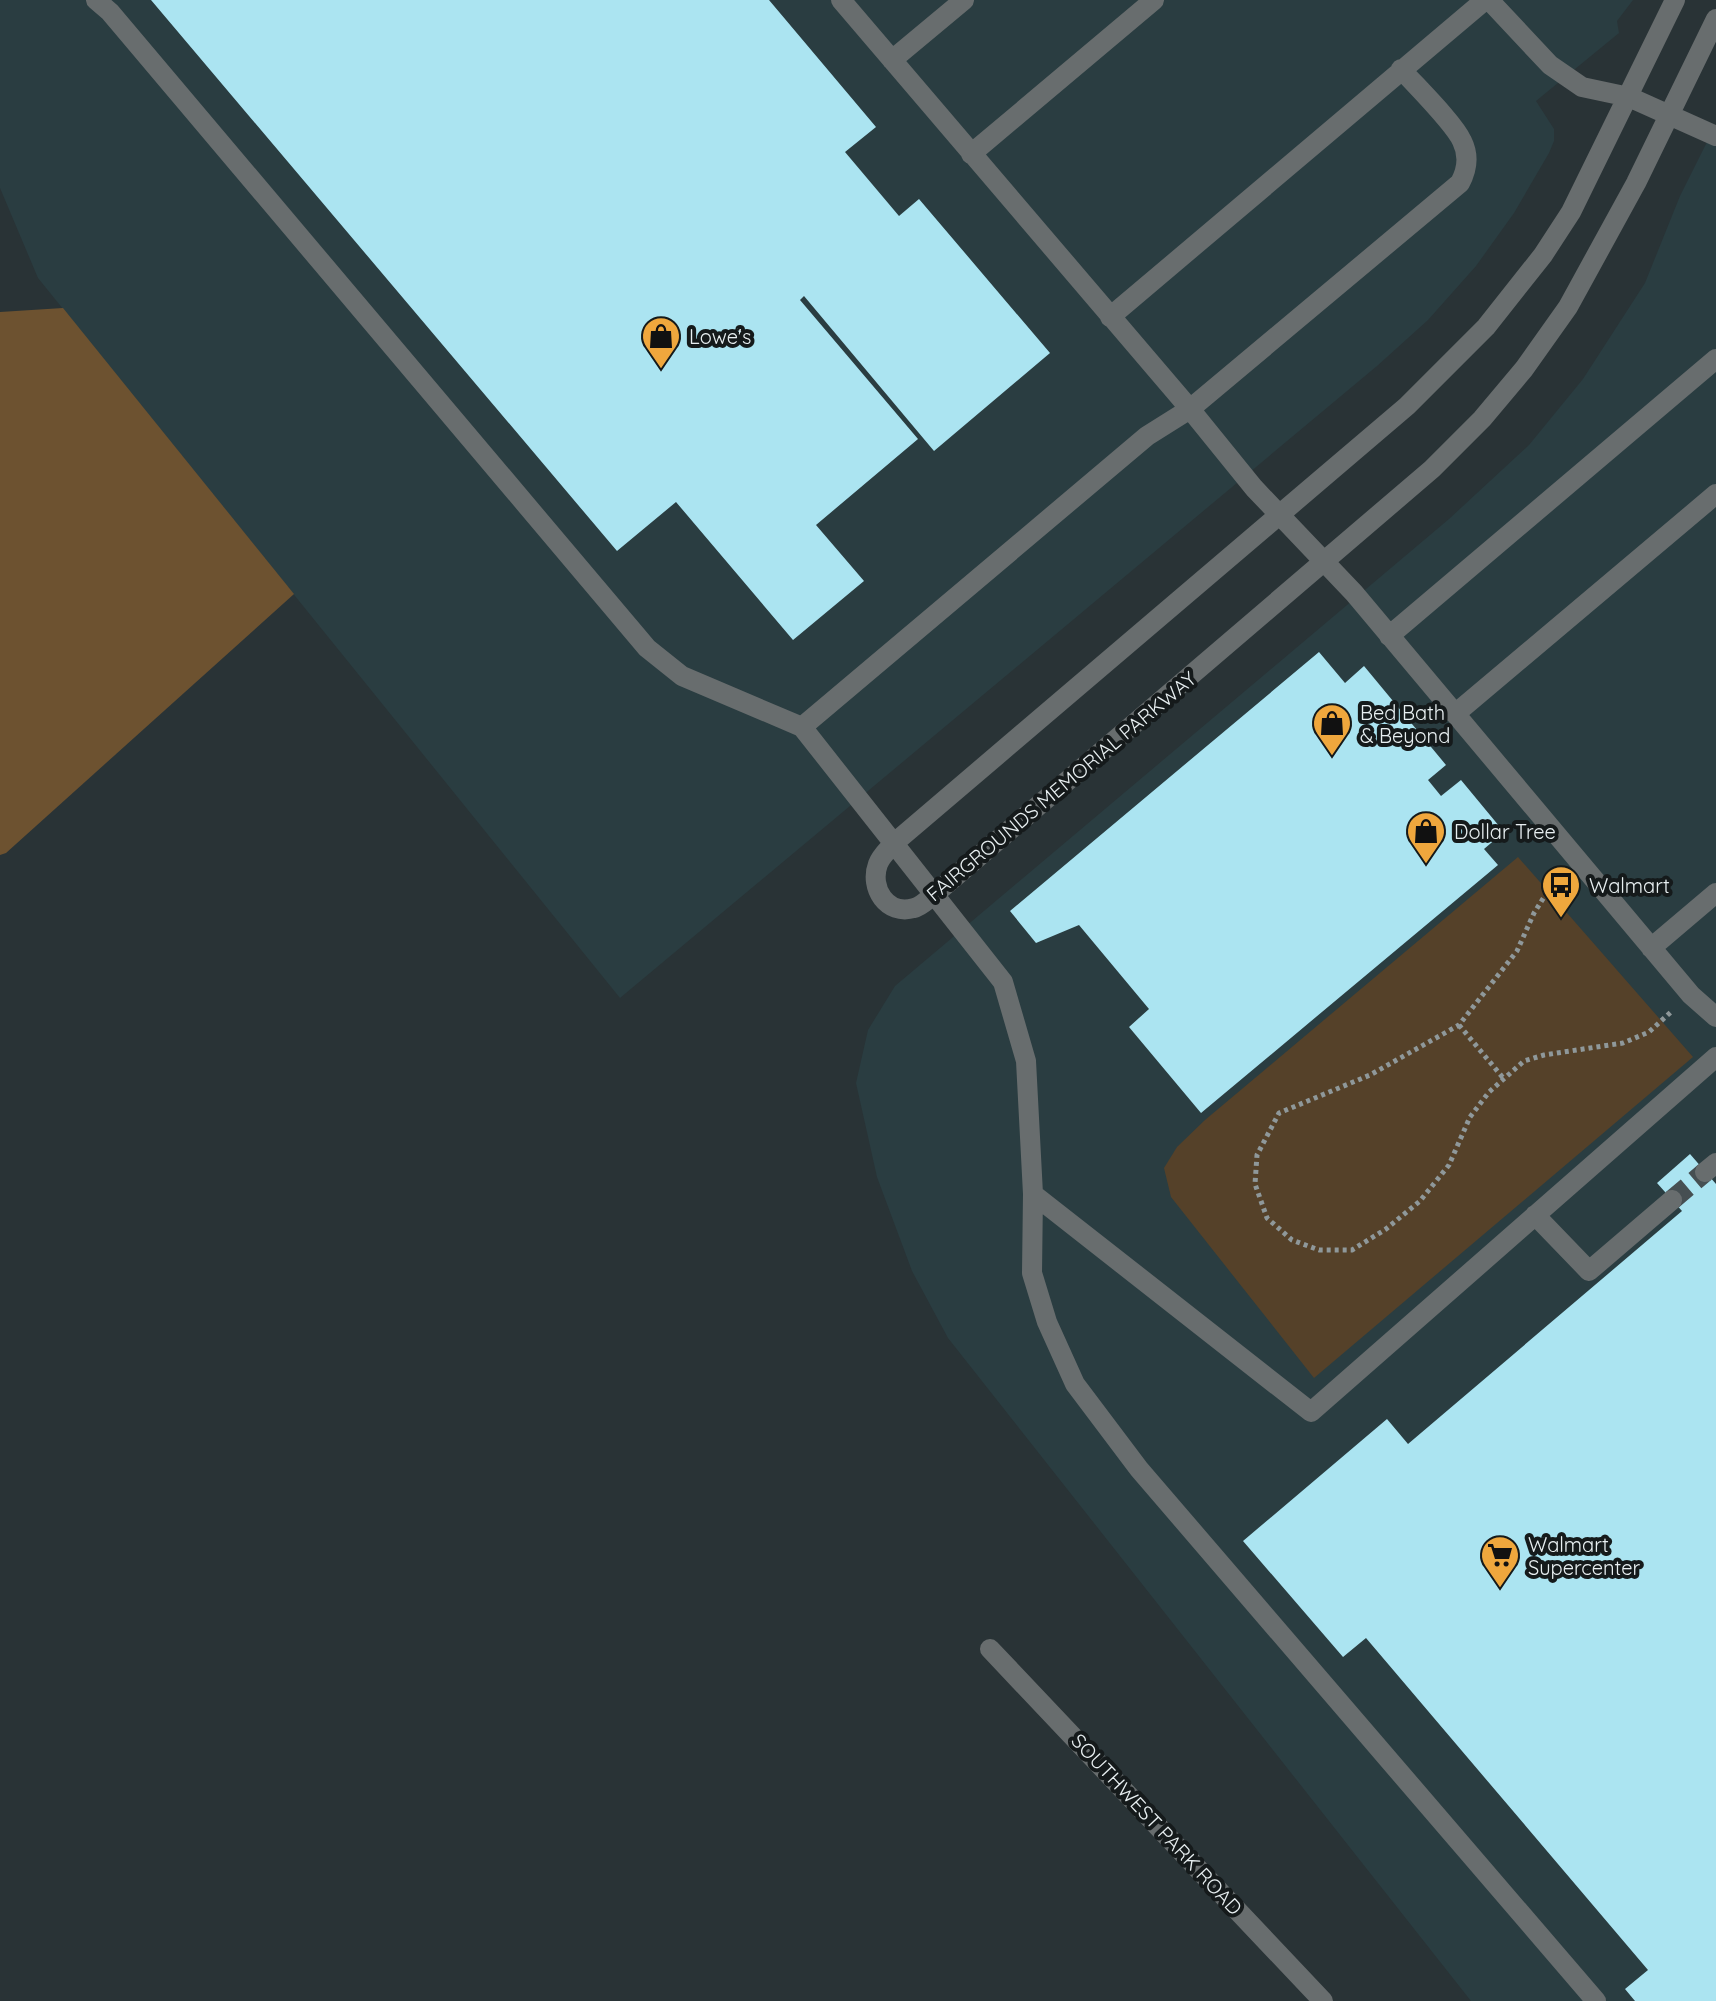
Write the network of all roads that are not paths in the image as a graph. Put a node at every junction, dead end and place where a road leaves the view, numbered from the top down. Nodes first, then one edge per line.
1 (96, 0) edge
2 (841, 0) edge
3 (964, 0) edge
4 (1154, 0) edge
5 (1487, 0) edge
6 (1675, 0) edge
7 (1716, 19) edge
8 (892, 60) junction
9 (1401, 69) junction
10 (1629, 97) junction
11 (1671, 114) junction
12 (1716, 136) edge
13 (971, 154) junction
14 (1110, 317) junction
15 (1716, 359) edge
16 (1190, 409) junction
17 (1716, 494) edge
18 (1278, 516) junction
19 (1323, 562) junction
20 (1389, 636) junction
21 (1455, 714) junction
22 (802, 727) junction
23 (893, 844) junction
24 (1716, 893) edge
25 (935, 894) junction
26 (1651, 948) junction
27 (1716, 1017) edge
28 (1716, 1057) edge
29 (1033, 1194) junction
30 (1672, 1200) tunnel mouth
31 (1535, 1215) junction
32 (990, 1649) dead end
33 (1323, 2001) edge
34 (1596, 2001) edge

1 - 22 street
2 - 8 street
3 - 8 street
4 - 13 street
5 - 9 street
5 - 10 street
6 - 10 street, FAIRGROUNDS MEMORIAL PARKWAY
7 - 11 street, FAIRGROUNDS MEMORIAL PARKWAY
8 - 13 street
9 - 14 street
9 - 16 street
10 - 11 street
10 - 18 street, FAIRGROUNDS MEMORIAL PARKWAY
11 - 12 street
11 - 19 street, FAIRGROUNDS MEMORIAL PARKWAY
13 - 14 street
14 - 16 street
15 - 20 street
16 - 18 street
16 - 22 street
17 - 21 street
18 - 19 street
18 - 23 street, FAIRGROUNDS MEMORIAL PARKWAY
19 - 20 street
19 - 25 street, FAIRGROUNDS MEMORIAL PARKWAY
20 - 21 street
21 - 26 street
22 - 23 street
23 - 25 street
23 - 25 street, FAIRGROUNDS MEMORIAL PARKWAY
24 - 26 street
25 - 29 street
26 - 27 street
28 - 31 street
29 - 31 street
29 - 34 street
30 - 31 street
32 - 33 street, SOUTHWEST PARK ROAD

